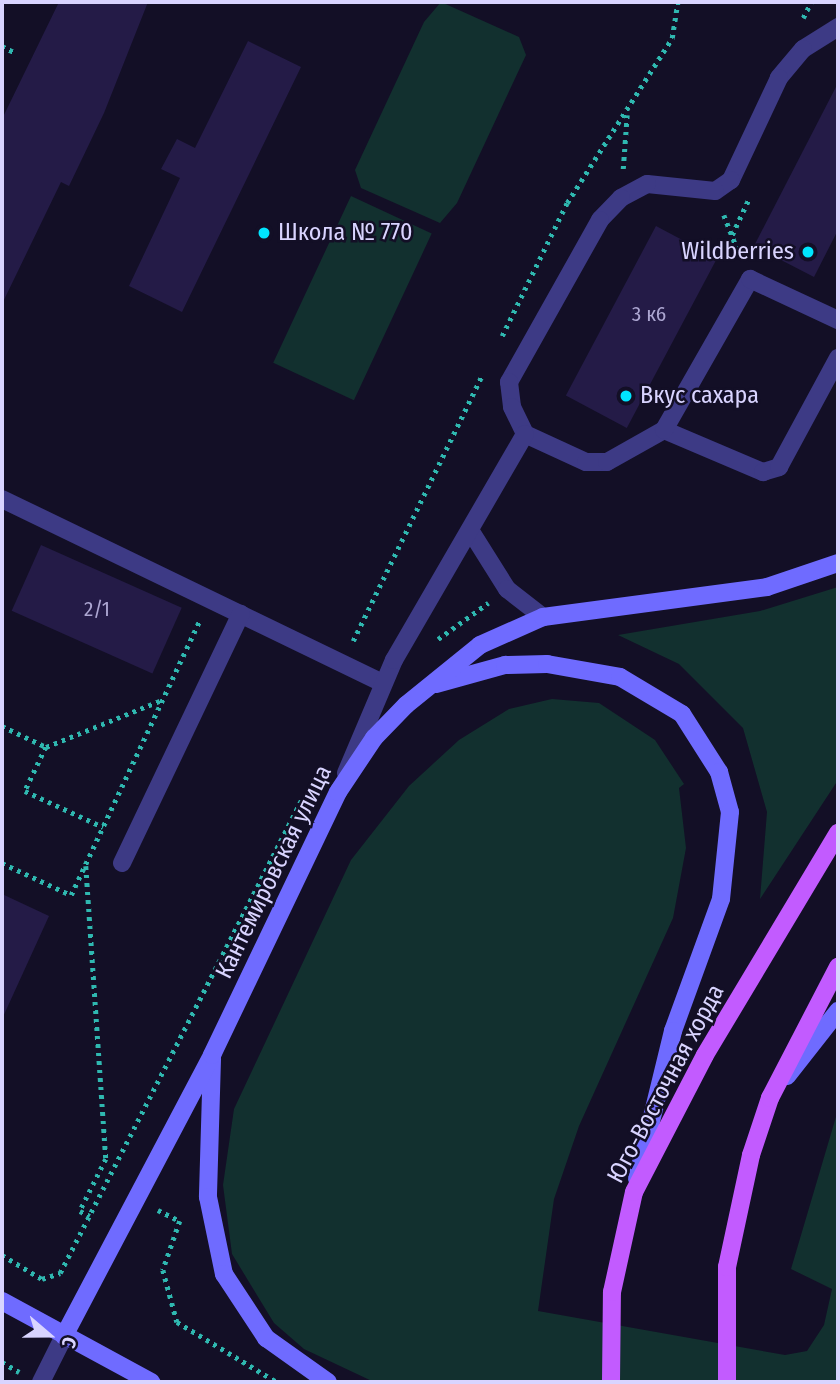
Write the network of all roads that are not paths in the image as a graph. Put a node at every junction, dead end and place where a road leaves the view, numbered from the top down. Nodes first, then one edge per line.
1 (838, 27) edge
2 (838, 320) edge
3 (838, 358) edge
4 (664, 430) junction
5 (525, 434) junction
6 (2, 499) edge
7 (470, 530) junction
8 (838, 563) edge
9 (242, 614) junction
10 (543, 617) junction
11 (383, 683) junction
12 (426, 688) junction
13 (338, 792) junction
14 (838, 833) edge
15 (122, 863) dead end
16 (838, 967) edge
17 (838, 1011) edge
18 (212, 1055) junction
19 (770, 1098) junction
20 (634, 1192) junction
21 (2, 1301) edge
22 (64, 1336) junction
23 (41, 1382) edge
24 (151, 1382) edge
25 (328, 1382) edge
26 (611, 1382) edge
27 (727, 1382) edge

1 - 5 lane
2 - 4 lane
3 - 4 lane
4 - 5 lane
5 - 7 lane
6 - 9 lane
7 - 10 lane
7 - 11 lane
8 - 10 main road, Кантемировская улица
9 - 11 lane
9 - 15 lane
10 - 12 main road, Кантемировская улица
11 - 13 lane
12 - 13 main road, Кантемировская улица
12 - 20 main road
13 - 18 main road, Кантемировская улица
14 - 20 main road, Юго-Восточная хорда
16 - 19 main road
17 - 19 main road
18 - 22 main road, Кантемировская улица
18 - 25 main road
19 - 27 main road
20 - 26 main road, Юго-Восточная хорда
21 - 22 main road
22 - 23 lane
22 - 24 main road

